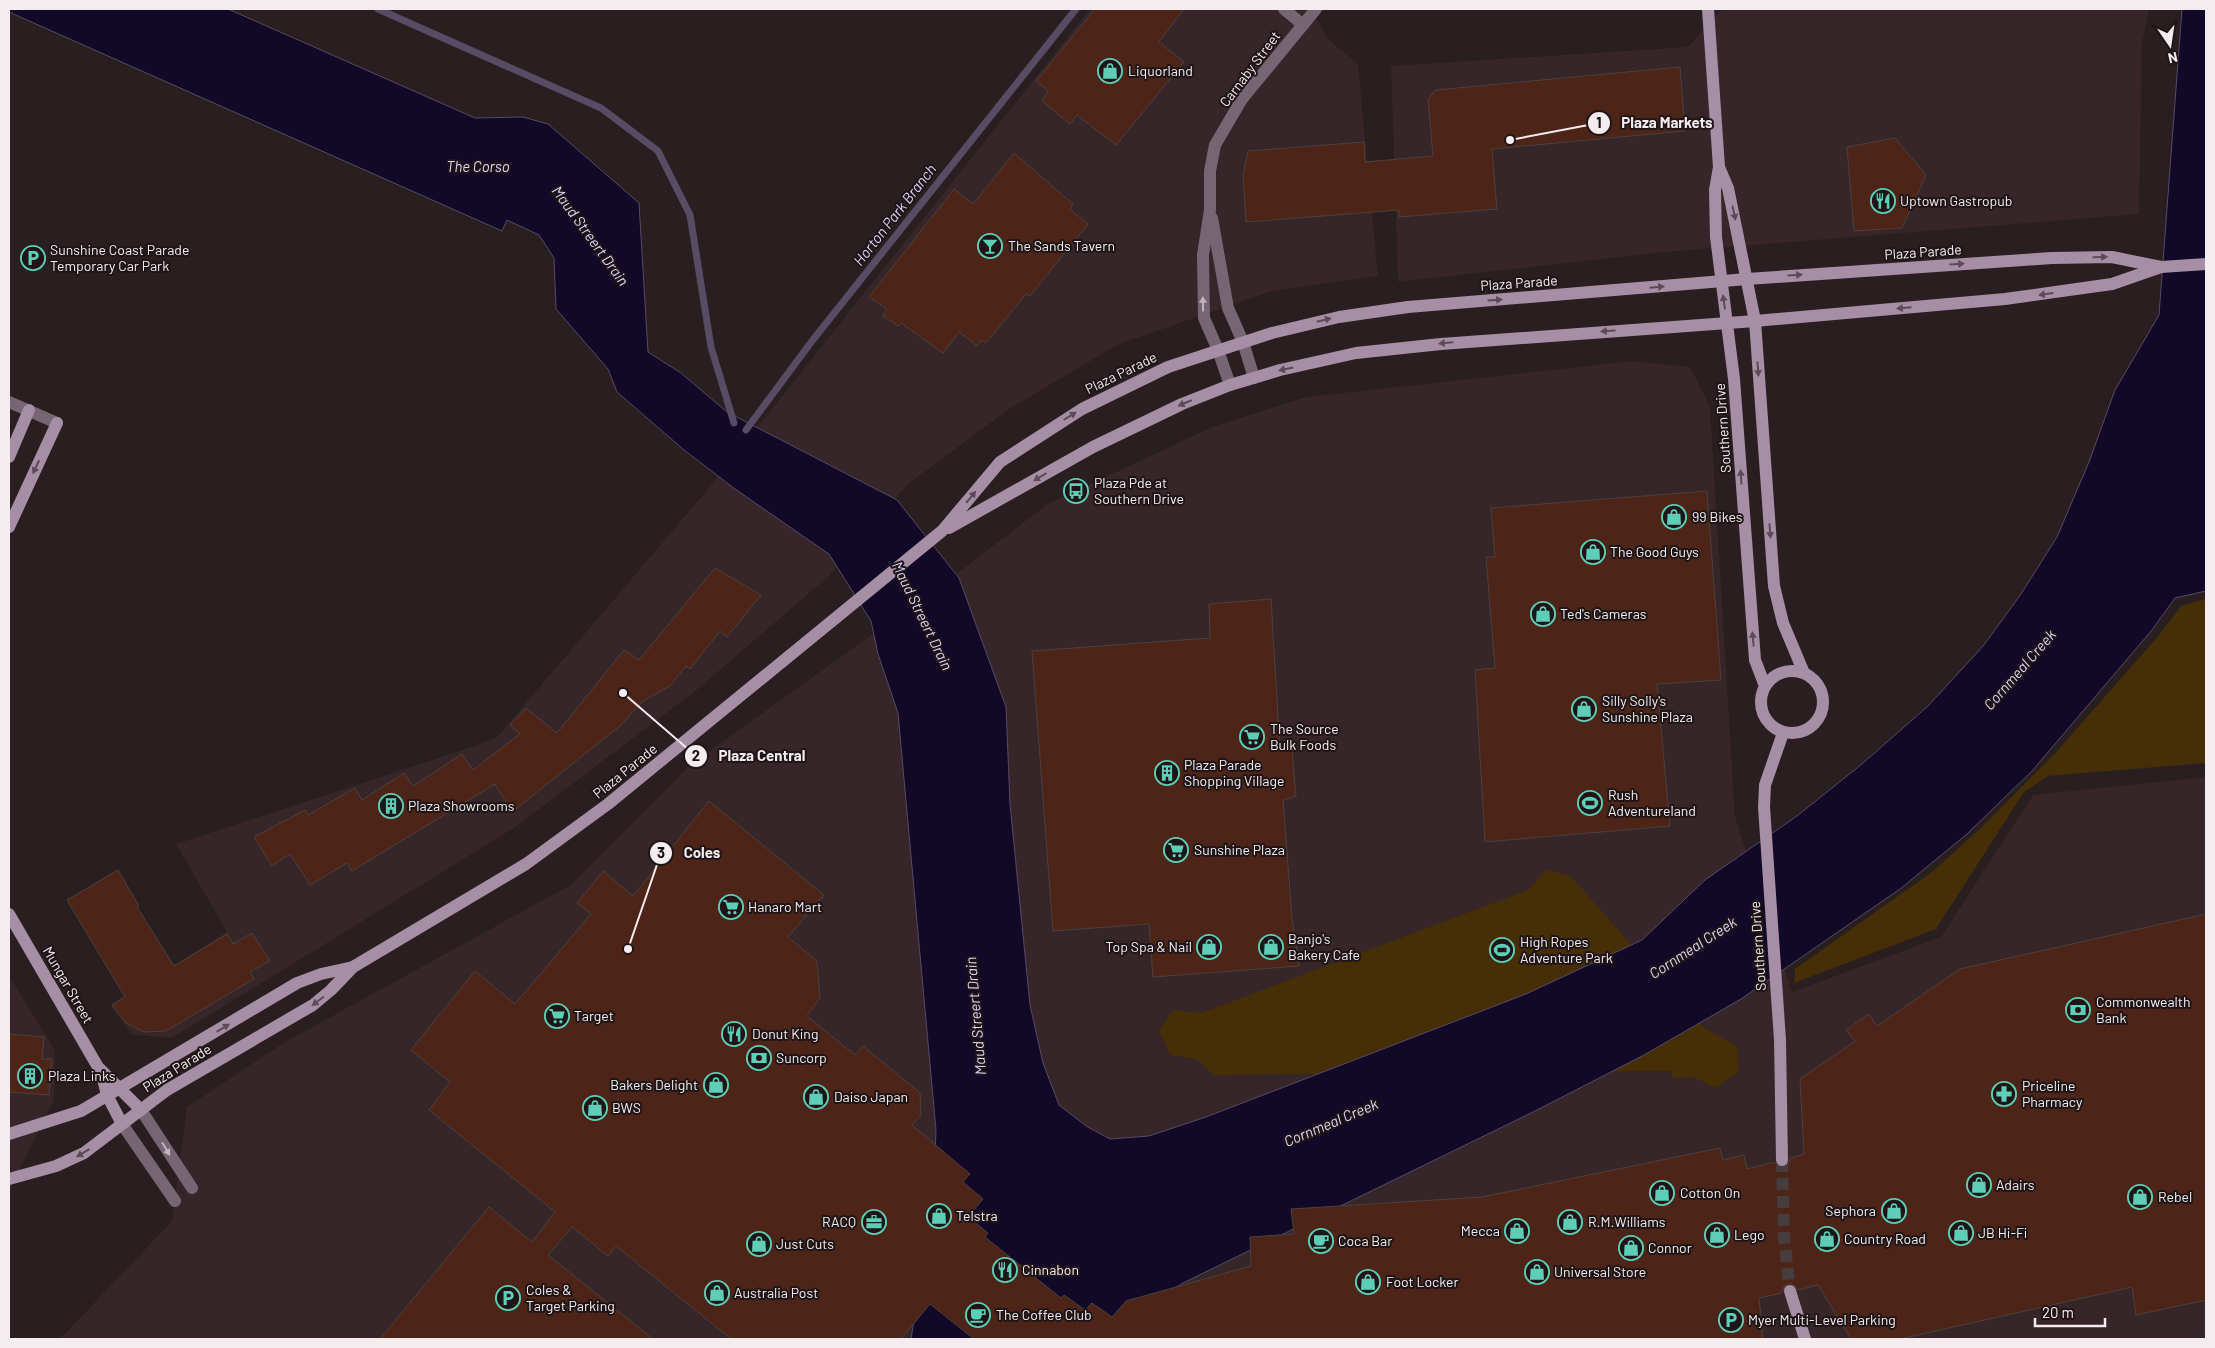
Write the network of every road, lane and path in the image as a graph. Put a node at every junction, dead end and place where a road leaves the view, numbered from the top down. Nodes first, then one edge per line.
1 (1284, 9) edge
2 (1316, 9) edge
3 (1708, 9) edge
4 (1303, 26) junction
5 (1719, 167) junction
6 (1210, 210) junction
7 (2206, 264) edge
8 (2162, 267) junction
9 (1747, 279) junction
10 (1721, 281) junction
11 (1755, 321) junction
12 (1727, 322) junction
13 (1243, 342) junction
14 (1218, 350) junction
15 (1254, 378) junction
16 (1230, 385) junction
17 (9, 402) edge
18 (29, 410) junction
19 (57, 423) joint
20 (9, 457) edge
21 (9, 527) edge
22 (942, 531) junction
23 (1804, 673) junction
24 (1765, 686) junction
25 (1783, 733) junction
26 (9, 914) edge
27 (353, 967) junction
28 (101, 1071) junction
29 (120, 1087) junction
30 (107, 1095) junction
31 (141, 1110) junction
32 (122, 1124) junction
33 (9, 1134) edge
34 (1782, 1160) tunnel mouth
35 (9, 1179) edge
36 (192, 1188) dead end
37 (175, 1201) dead end
38 (1790, 1291) tunnel mouth
39 (1805, 1339) edge

1 - 4 street
2 - 4 street, Carnaby Street
3 - 5 main road, Southern Drive
4 - 6 street, Carnaby Street
5 -> 9 main road, Southern Drive
5 - 10 main road, Southern Drive
6 - 13 street, Carnaby Street
14 -> 6 street, Carnaby Street
7 - 8 main road, Plaza Parade
9 -> 8 main road, Plaza Parade
8 -> 11 main road, Plaza Parade
9 - 10 main road, Plaza Parade
9 - 11 main road, Southern Drive
12 -> 10 main road, Southern Drive
13 -> 10 main road, Plaza Parade
11 - 12 main road, Plaza Parade
11 -> 23 main road, Southern Drive
12 -> 15 main road, Plaza Parade
24 -> 12 main road, Southern Drive
13 - 14 main road, Plaza Parade
13 - 15 street, Carnaby Street
14 - 16 street, Carnaby Street
22 -> 14 main road, Plaza Parade
15 - 16 main road, Plaza Parade
16 -> 22 main road, Plaza Parade
17 - 18 street
18 - 19 street
18 - 20 main road
19 -> 21 main road
22 - 27 main road, Plaza Parade
23 - 24 main road
23 - 25 main road
24 - 25 main road
25 - 34 main road, Southern Drive
26 - 28 main road, Mungar Street
29 -> 27 main road, Plaza Parade
27 -> 31 main road, Plaza Parade
28 - 29 main road, Mungar Street
28 - 30 main road, Mungar Street
29 - 30 main road, Plaza Parade
29 - 31 main road, Mungar Street
30 - 32 main road, Mungar Street
30 - 33 main road, Plaza Parade
31 - 32 main road, Plaza Parade
31 -> 36 street, Mungar Street
32 -> 35 main road, Plaza Parade
32 - 37 street, Mungar Street
38 - 39 main road

